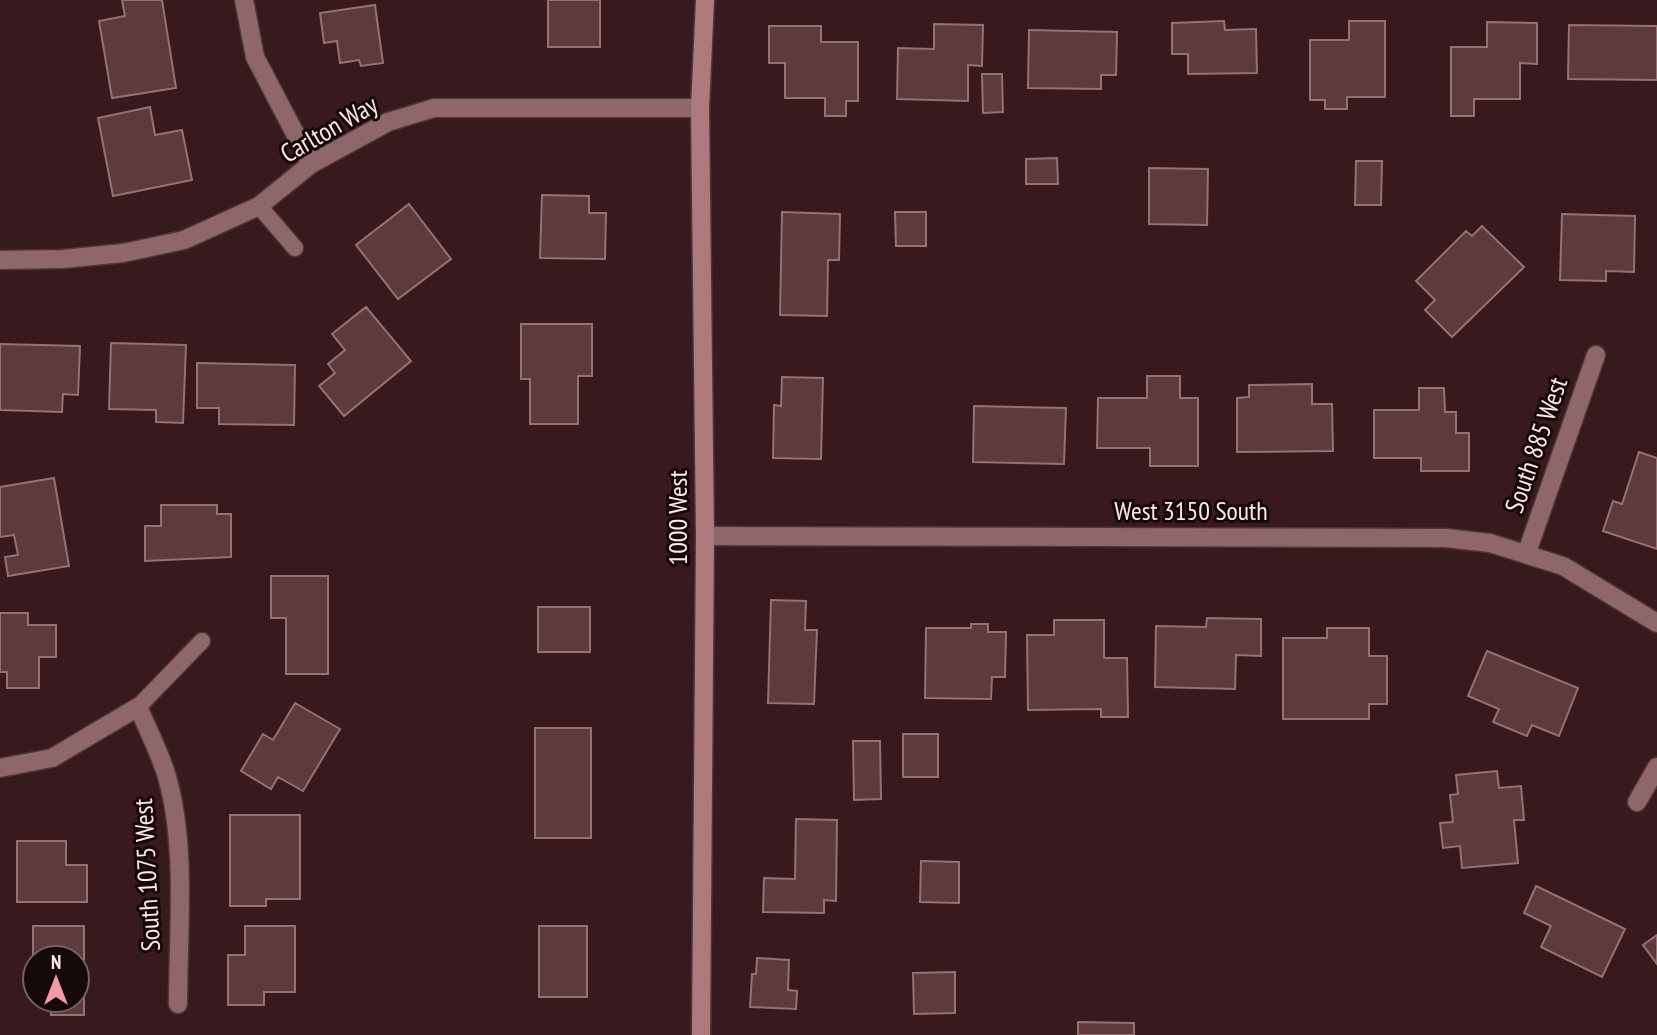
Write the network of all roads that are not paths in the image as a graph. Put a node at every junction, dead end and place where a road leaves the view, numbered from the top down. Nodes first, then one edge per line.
1 (244, 0) edge
2 (705, 0) edge
3 (700, 108) junction
4 (311, 164) junction
5 (259, 206) junction
6 (295, 248) dead end
7 (0, 260) edge
8 (1595, 355) dead end
9 (705, 536) junction
10 (1527, 552) junction
11 (1657, 623) edge
12 (202, 641) dead end
13 (138, 707) junction
14 (1657, 767) edge
15 (0, 768) edge
16 (1637, 802) dead end
17 (178, 1004) dead end
18 (701, 1035) edge

1 - 4 street
2 - 3 main road, 1000 West
3 - 4 street, Carlton Way
3 - 9 main road, 1000 West
4 - 5 street, Carlton Way
5 - 6 lane
5 - 7 street, Carlton Way
8 - 10 street, South 885 West
9 - 10 street, West 3150 South
9 - 18 main road, 1000 West
10 - 11 street, West 3150 South
12 - 13 lane
13 - 15 street
13 - 17 street, South 1075 West
14 - 16 street

